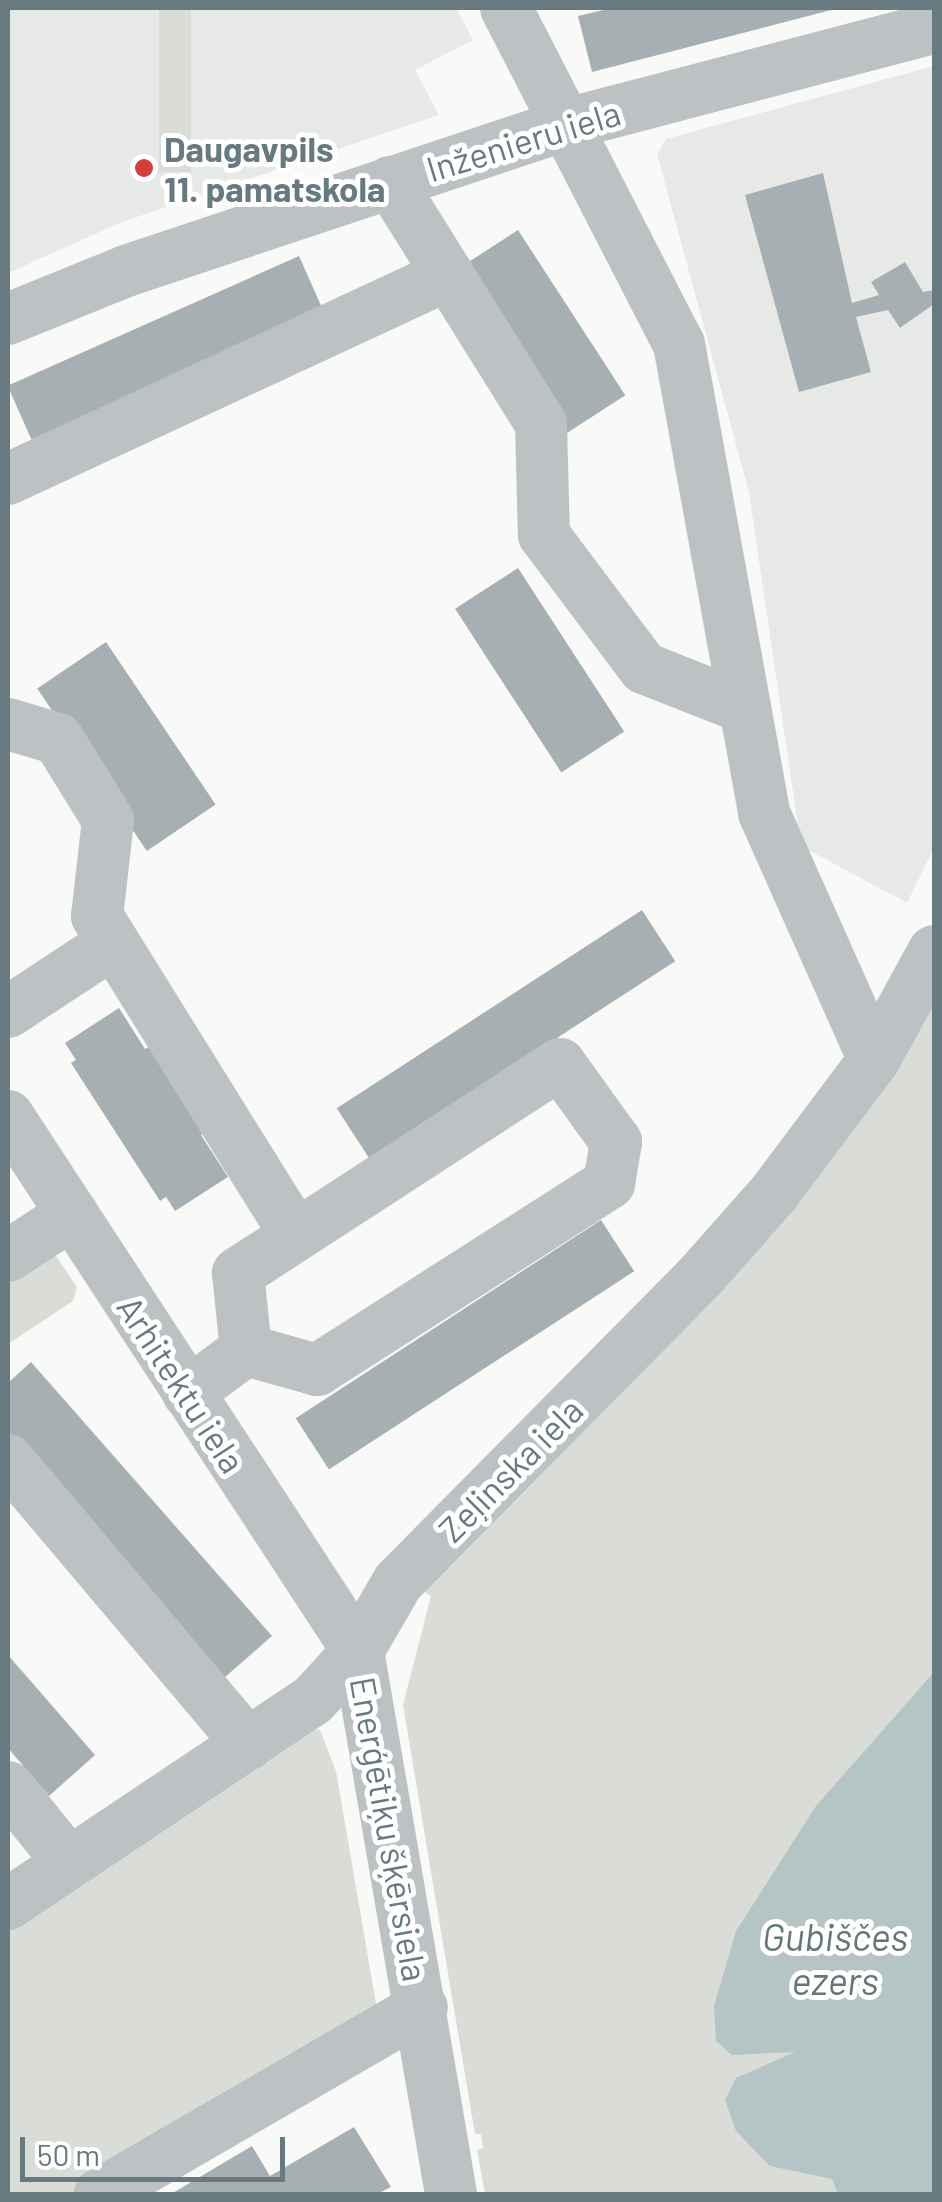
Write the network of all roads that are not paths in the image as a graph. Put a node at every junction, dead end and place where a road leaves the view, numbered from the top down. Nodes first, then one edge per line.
1 (510, 9) edge
2 (934, 28) edge
3 (567, 124) junction
4 (390, 182) junction
5 (448, 275) junction
6 (8, 320) edge
7 (8, 478) edge
8 (745, 708) junction
9 (8, 724) edge
10 (114, 942) junction
11 (934, 951) edge
12 (8, 1012) edge
13 (874, 1060) junction
14 (8, 1116) edge
15 (72, 1214) junction
16 (295, 1234) junction
17 (8, 1256) edge
18 (246, 1350) junction
19 (188, 1393) junction
20 (8, 1460) edge
21 (358, 1651) junction
22 (248, 1744) junction
23 (8, 1787) edge
24 (69, 1862) junction
25 (8, 1904) edge
26 (422, 2006) junction
27 (100, 2194) edge
28 (451, 2194) edge

1 - 3 street
2 - 3 street, Inženieru iela
3 - 4 street, Inženieru iela
3 - 8 street
4 - 5 street
4 - 6 street, Inženieru iela
5 - 7 street
5 - 8 street
8 - 13 street
9 - 10 street
10 - 12 street
10 - 16 street
11 - 13 street, Zeļinska iela
13 - 21 street, Zeļinska iela
14 - 15 street, Arhitektu iela
15 - 17 street
15 - 19 street, Arhitektu iela
16 - 18 street
16 - 18 street
18 - 19 street
19 - 21 street, Arhitektu iela
20 - 22 street
21 - 22 street, Zeļinska iela
21 - 26 street, Enerģētiķu šķērsiela
22 - 24 street, Zeļinska iela
23 - 24 street
24 - 25 street, Zeļinska iela
26 - 27 street, Enerģētiķu šķērsiela
26 - 28 street, Enerģētiķu šķērsiela

